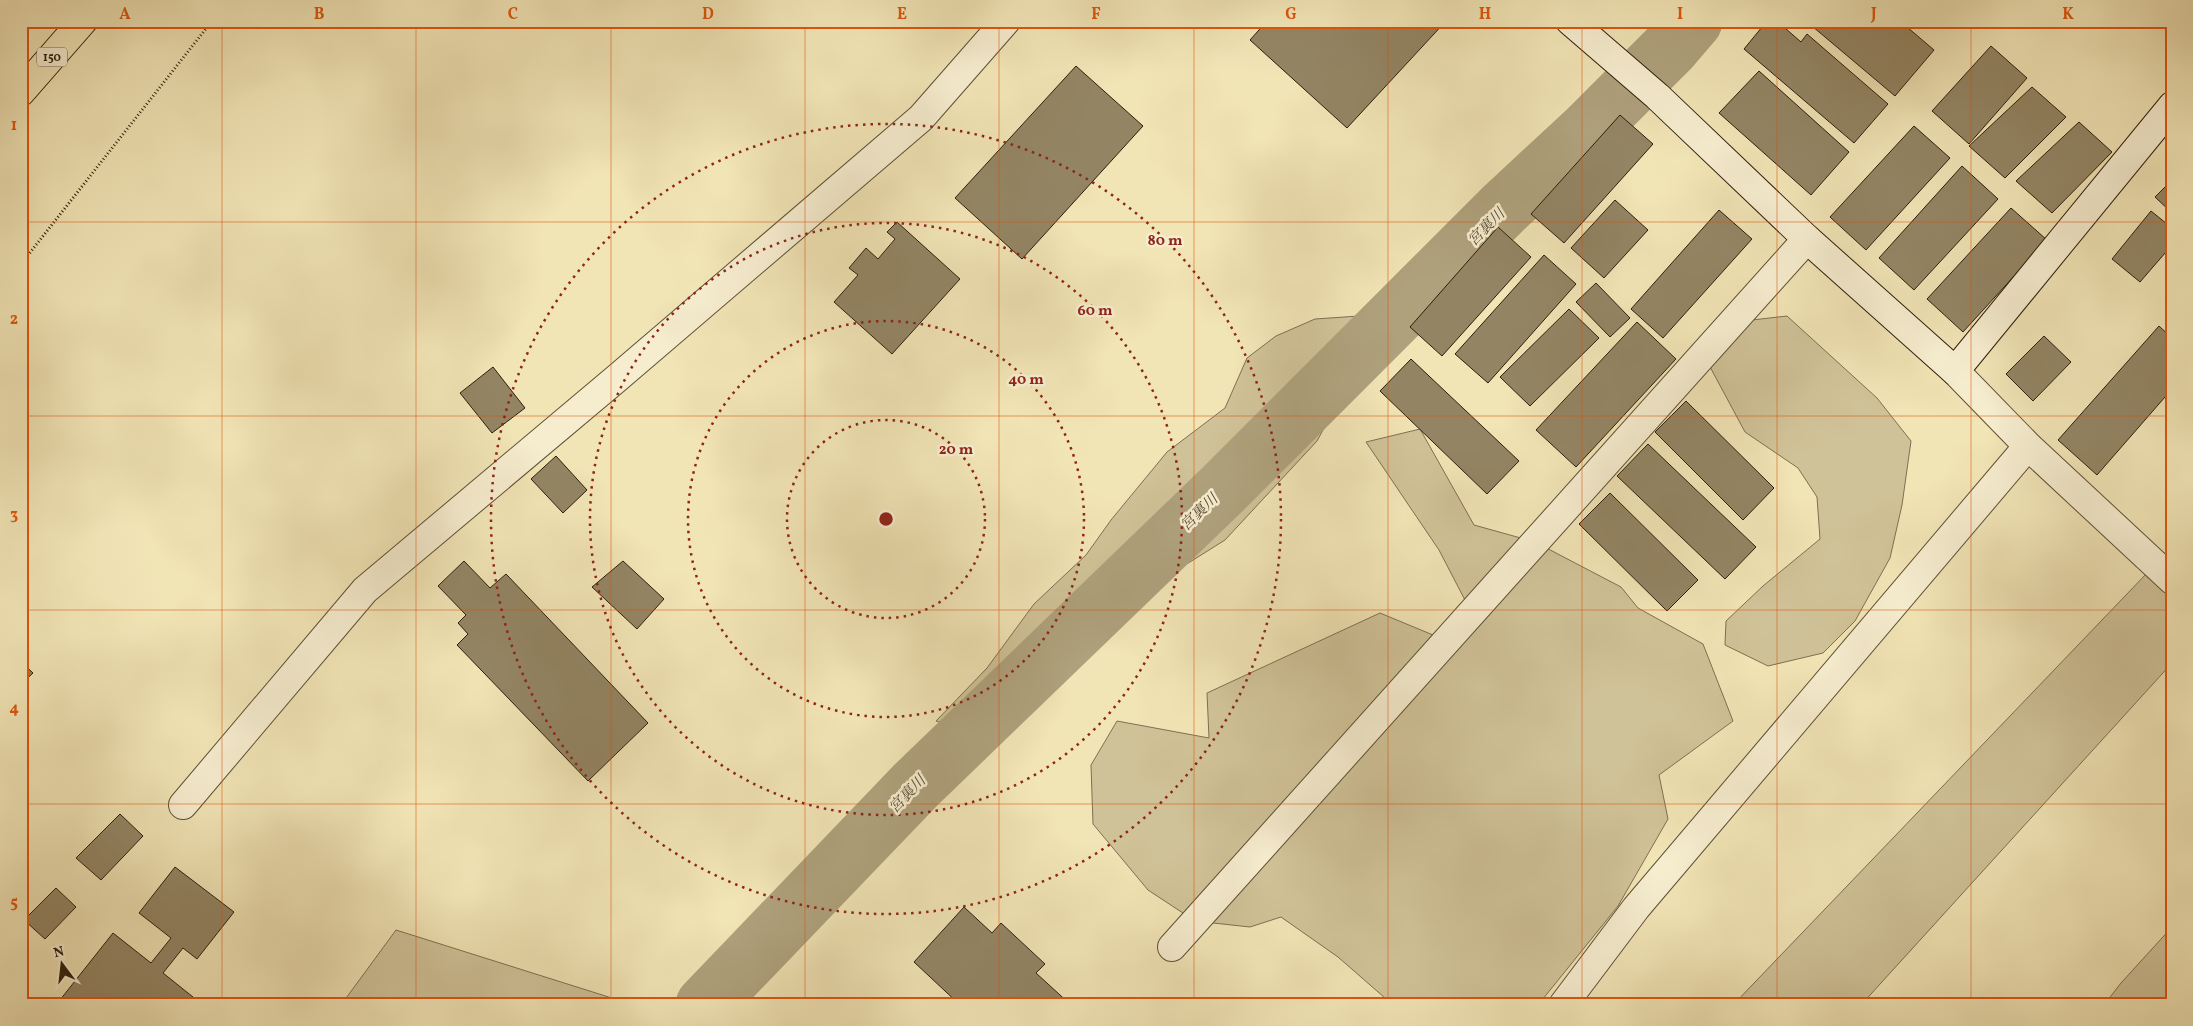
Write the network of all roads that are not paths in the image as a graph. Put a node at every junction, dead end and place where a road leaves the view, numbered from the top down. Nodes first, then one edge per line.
1 (83, 21) edge
2 (1006, 21) edge
3 (1570, 21) edge
4 (21, 92) edge
5 (2172, 106) edge
6 (1807, 239) junction
7 (1955, 371) junction
8 (2028, 446) junction
9 (2172, 580) edge
10 (183, 805) dead end
11 (1172, 947) dead end
12 (1563, 1005) edge

1 - 4 highway, 150
2 - 10 street
3 - 6 street
5 - 7 street
6 - 7 street
6 - 11 street
7 - 8 street
8 - 9 street
8 - 12 street

